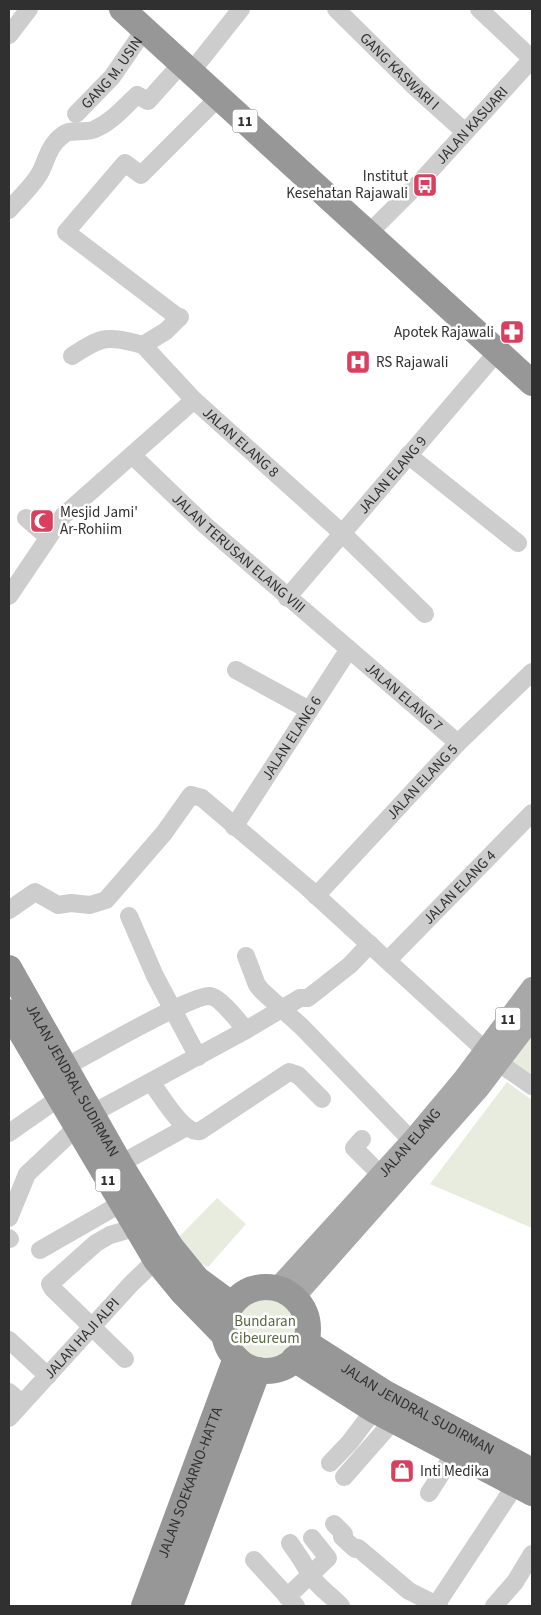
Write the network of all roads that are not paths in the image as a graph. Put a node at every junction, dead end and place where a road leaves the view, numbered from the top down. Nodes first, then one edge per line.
1 (29, 9) edge
2 (122, 9) edge
3 (241, 9) edge
4 (336, 9) edge
5 (478, 9) edge
6 (145, 29) junction
7 (9, 35) edge
8 (532, 59) edge
9 (187, 68) junction
10 (219, 97) junction
11 (76, 114) dead end
12 (465, 132) junction
13 (9, 210) edge
14 (368, 233) junction
15 (143, 345) junction
16 (498, 351) junction
17 (72, 356) dead end
18 (532, 383) edge
19 (194, 400) junction
20 (132, 454) junction
21 (408, 454) junction
22 (26, 518) dead end
23 (343, 534) junction
24 (48, 537) junction
25 (518, 543) dead end
26 (9, 596) edge
27 (287, 598) junction
28 (426, 614) dead end
29 (349, 649) junction
30 (236, 670) dead end
31 (532, 672) edge
32 (308, 710) junction
33 (458, 743) junction
34 (532, 813) edge
35 (234, 827) junction
36 (316, 896) junction
37 (9, 910) edge
38 (129, 916) dead end
39 (370, 944) junction
40 (246, 956) dead end
41 (388, 960) junction
42 (12, 981) edge
43 (532, 988) edge
44 (282, 1008) junction
45 (174, 1009) junction
46 (9, 1012) edge
47 (532, 1018) edge
48 (246, 1030) junction
49 (198, 1057) junction
50 (492, 1057) junction
51 (65, 1067) junction
52 (151, 1082) junction
53 (532, 1086) edge
54 (59, 1098) junction
55 (322, 1099) dead end
56 (85, 1121) junction
57 (185, 1128) junction
58 (9, 1133) edge
59 (362, 1139) dead end
60 (412, 1141) junction
61 (120, 1164) junction
62 (381, 1175) junction
63 (122, 1203) junction
64 (9, 1218) edge
65 (136, 1227) junction
66 (40, 1250) dead end
67 (156, 1260) junction
68 (286, 1292) junction
69 (231, 1304) junction
70 (93, 1328) junction
71 (224, 1336) junction
72 (9, 1340) edge
73 (300, 1351) junction
74 (125, 1359) dead end
75 (247, 1364) junction
76 (47, 1380) junction
77 (16, 1397) edge
78 (384, 1415) junction
79 (9, 1418) edge
80 (454, 1452) junction
81 (330, 1463) dead end
82 (344, 1477) dead end
83 (527, 1483) edge
84 (429, 1493) dead end
85 (334, 1524) dead end
86 (312, 1538) dead end
87 (290, 1543) dead end
88 (532, 1554) edge
89 (254, 1560) dead end
90 (310, 1573) junction
91 (411, 1600) edge
92 (291, 1602) edge
93 (144, 1606) edge
94 (170, 1606) edge
95 (341, 1606) edge
96 (437, 1606) edge
97 (494, 1606) edge

1 - 7 street
2 - 6 highway, 11
3 - 9 street
4 - 12 street, GANG KASWARI I
5 - 8 street
6 - 9 highway, 11
6 - 11 street, GANG M. USIN
8 - 12 street, JALAN KASUARI
9 - 10 highway, 11
9 - 13 street
10 - 14 highway, 11
10 - 15 street
12 - 14 street, JALAN KASUARI
14 - 16 highway, 11
15 - 17 street
15 - 19 street, JALAN ELANG 8
16 - 18 highway, 11
16 - 21 street, JALAN ELANG 9
19 - 20 street
19 - 23 street, JALAN ELANG 8
20 - 24 street
20 - 27 street, JALAN TERUSAN ELANG VIII
21 - 23 street, JALAN ELANG 9
21 - 25 street
22 - 24 street
23 - 27 street, JALAN ELANG 9
23 - 28 street, JALAN ELANG 8
24 - 26 street
27 - 29 street, JALAN TERUSAN ELANG VIII
29 - 32 street, JALAN ELANG 6
29 - 33 street, JALAN ELANG 7
30 - 32 street
31 - 33 street, JALAN ELANG 5
32 - 35 street, JALAN ELANG 6
33 - 36 street, JALAN ELANG 5
34 - 41 street, JALAN ELANG 4
35 - 36 street
35 - 37 street
36 - 39 street
38 - 45 street
39 - 41 street
39 - 44 street
40 - 44 street
41 - 50 street
42 - 51 highway, JALAN JENDRAL SUDIRMAN / 11
43 - 50 main road, JALAN ELANG / 11
44 - 48 street
44 - 60 street
45 - 48 street
45 - 49 street
45 - 51 street
46 - 54 highway, JALAN JENDRAL SUDIRMAN / 11
47 - 50 main road, JALAN ELANG / 11
48 - 49 street
49 - 52 street
50 - 53 street
50 - 60 main road, JALAN ELANG / 11
50 - 68 main road, JALAN ELANG / 11
51 - 56 highway, JALAN JENDRAL SUDIRMAN / 11
52 - 56 street
52 - 57 street
54 - 56 highway, JALAN JENDRAL SUDIRMAN / 11
54 - 58 street
55 - 57 street
56 - 61 highway, JALAN JENDRAL SUDIRMAN / 11
56 - 63 highway, JALAN JENDRAL SUDIRMAN / 11
56 - 64 street
57 - 61 street
59 - 62 street
60 - 62 main road, JALAN ELANG / 11
61 - 69 highway, JALAN JENDRAL SUDIRMAN / 11
62 - 68 main road, JALAN ELANG / 11
63 - 65 highway, JALAN JENDRAL SUDIRMAN / 11
63 - 66 street
65 - 67 highway, JALAN JENDRAL SUDIRMAN / 11
65 - 70 street
67 - 70 street, JALAN HAJI ALPI
67 - 71 highway, JALAN JENDRAL SUDIRMAN / 11
68 - 69 highway
68 - 73 highway
69 - 71 highway
70 - 74 street
70 - 76 street, JALAN HAJI ALPI
71 - 75 highway, 11
72 - 76 street
73 - 75 highway
73 - 78 highway, JALAN JENDRAL SUDIRMAN
73 - 83 highway, JALAN JENDRAL SUDIRMAN
75 - 93 highway, JALAN SOEKARNO-HATTA
75 - 94 highway, JALAN SOEKARNO-HATTA
76 - 77 street, JALAN HAJI ALPI
77 - 79 street, JALAN HAJI ALPI
78 - 80 highway, JALAN JENDRAL SUDIRMAN
78 - 81 street
78 - 82 street
80 - 83 highway, JALAN JENDRAL SUDIRMAN
80 - 84 street
83 - 96 street
85 - 91 street
86 - 90 street
87 - 90 street
88 - 97 street
89 - 92 street
90 - 92 street
90 - 95 street
91 - 96 street

